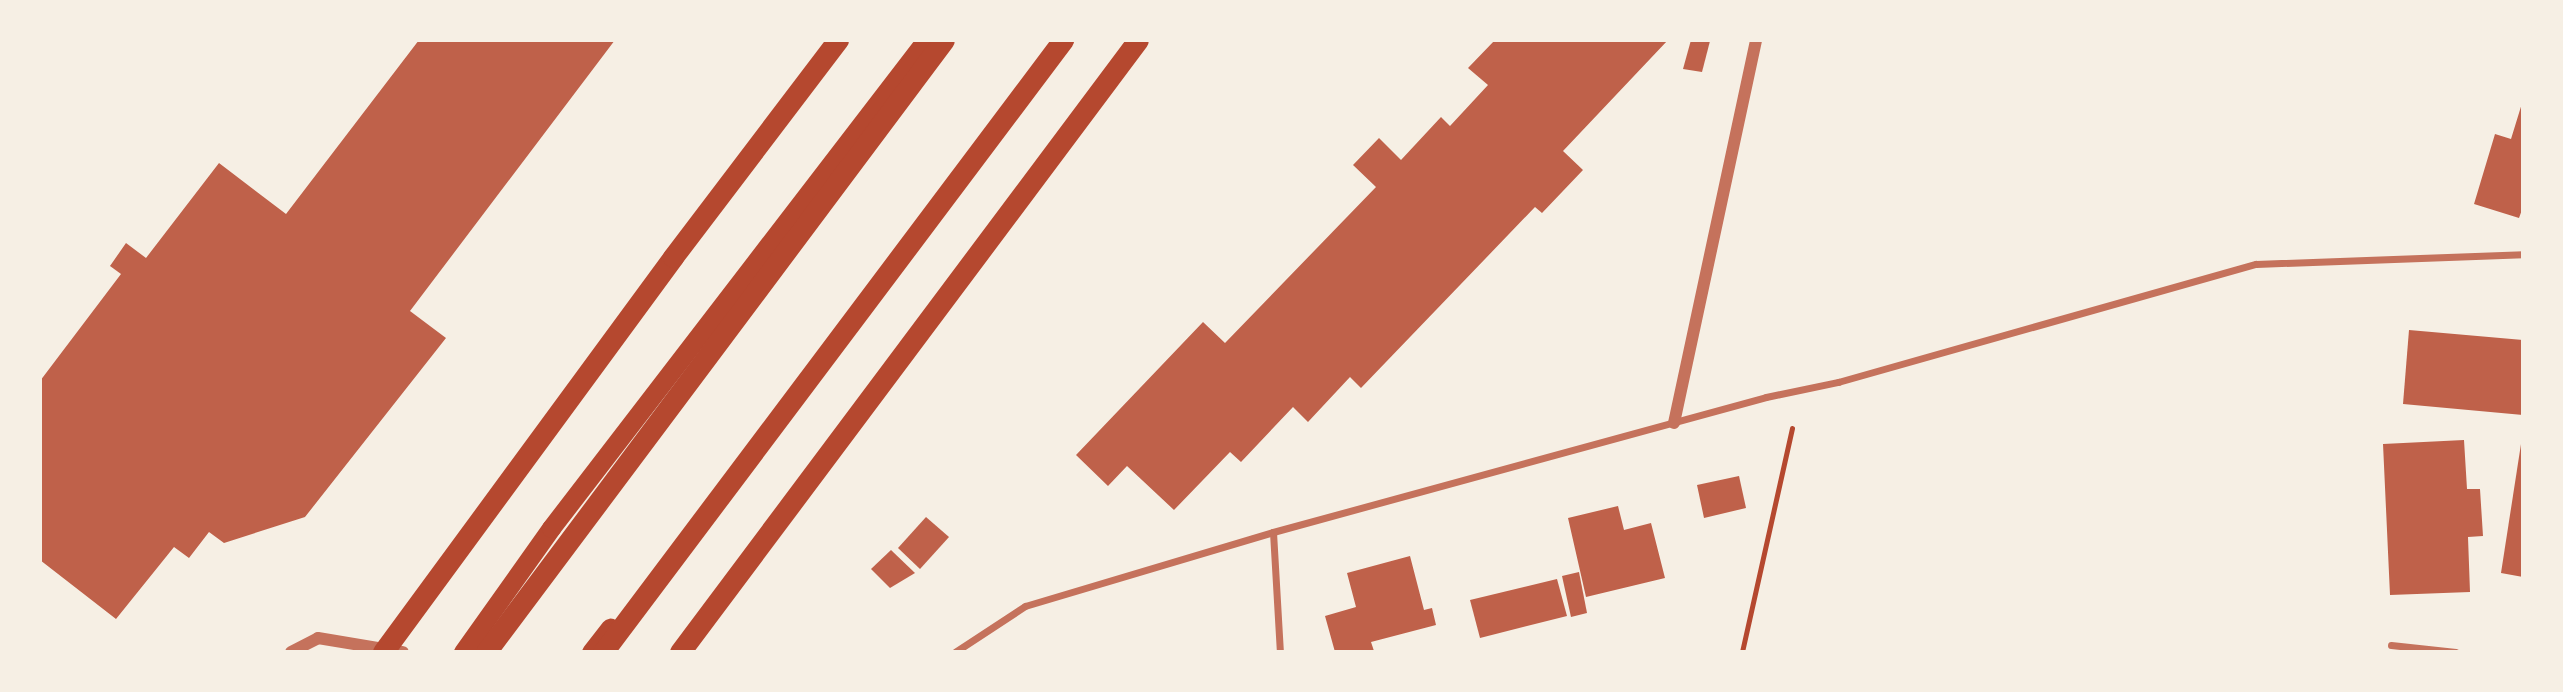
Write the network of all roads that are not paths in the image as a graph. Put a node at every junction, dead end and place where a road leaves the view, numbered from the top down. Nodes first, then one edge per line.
1 (838, 40) edge
2 (926, 40) edge
3 (944, 40) edge
4 (1061, 40) edge
5 (1138, 40) edge
6 (1756, 40) edge
7 (2523, 254) edge
8 (1674, 423) junction
9 (1273, 531) junction
10 (2391, 645) dead end
11 (291, 652) edge
12 (383, 652) edge
13 (403, 652) edge
14 (463, 652) edge
15 (486, 652) edge
16 (591, 652) edge
17 (603, 652) edge
18 (680, 652) edge
19 (956, 652) edge
20 (1280, 652) edge
21 (2456, 652) edge

1 - 12 highway
2 - 14 highway
3 - 15 highway
4 - 16 highway
4 - 17 highway
5 - 18 highway
6 - 8 street
7 - 8 street
8 - 9 street
9 - 19 street
9 - 20 street
10 - 21 street
11 - 13 street

